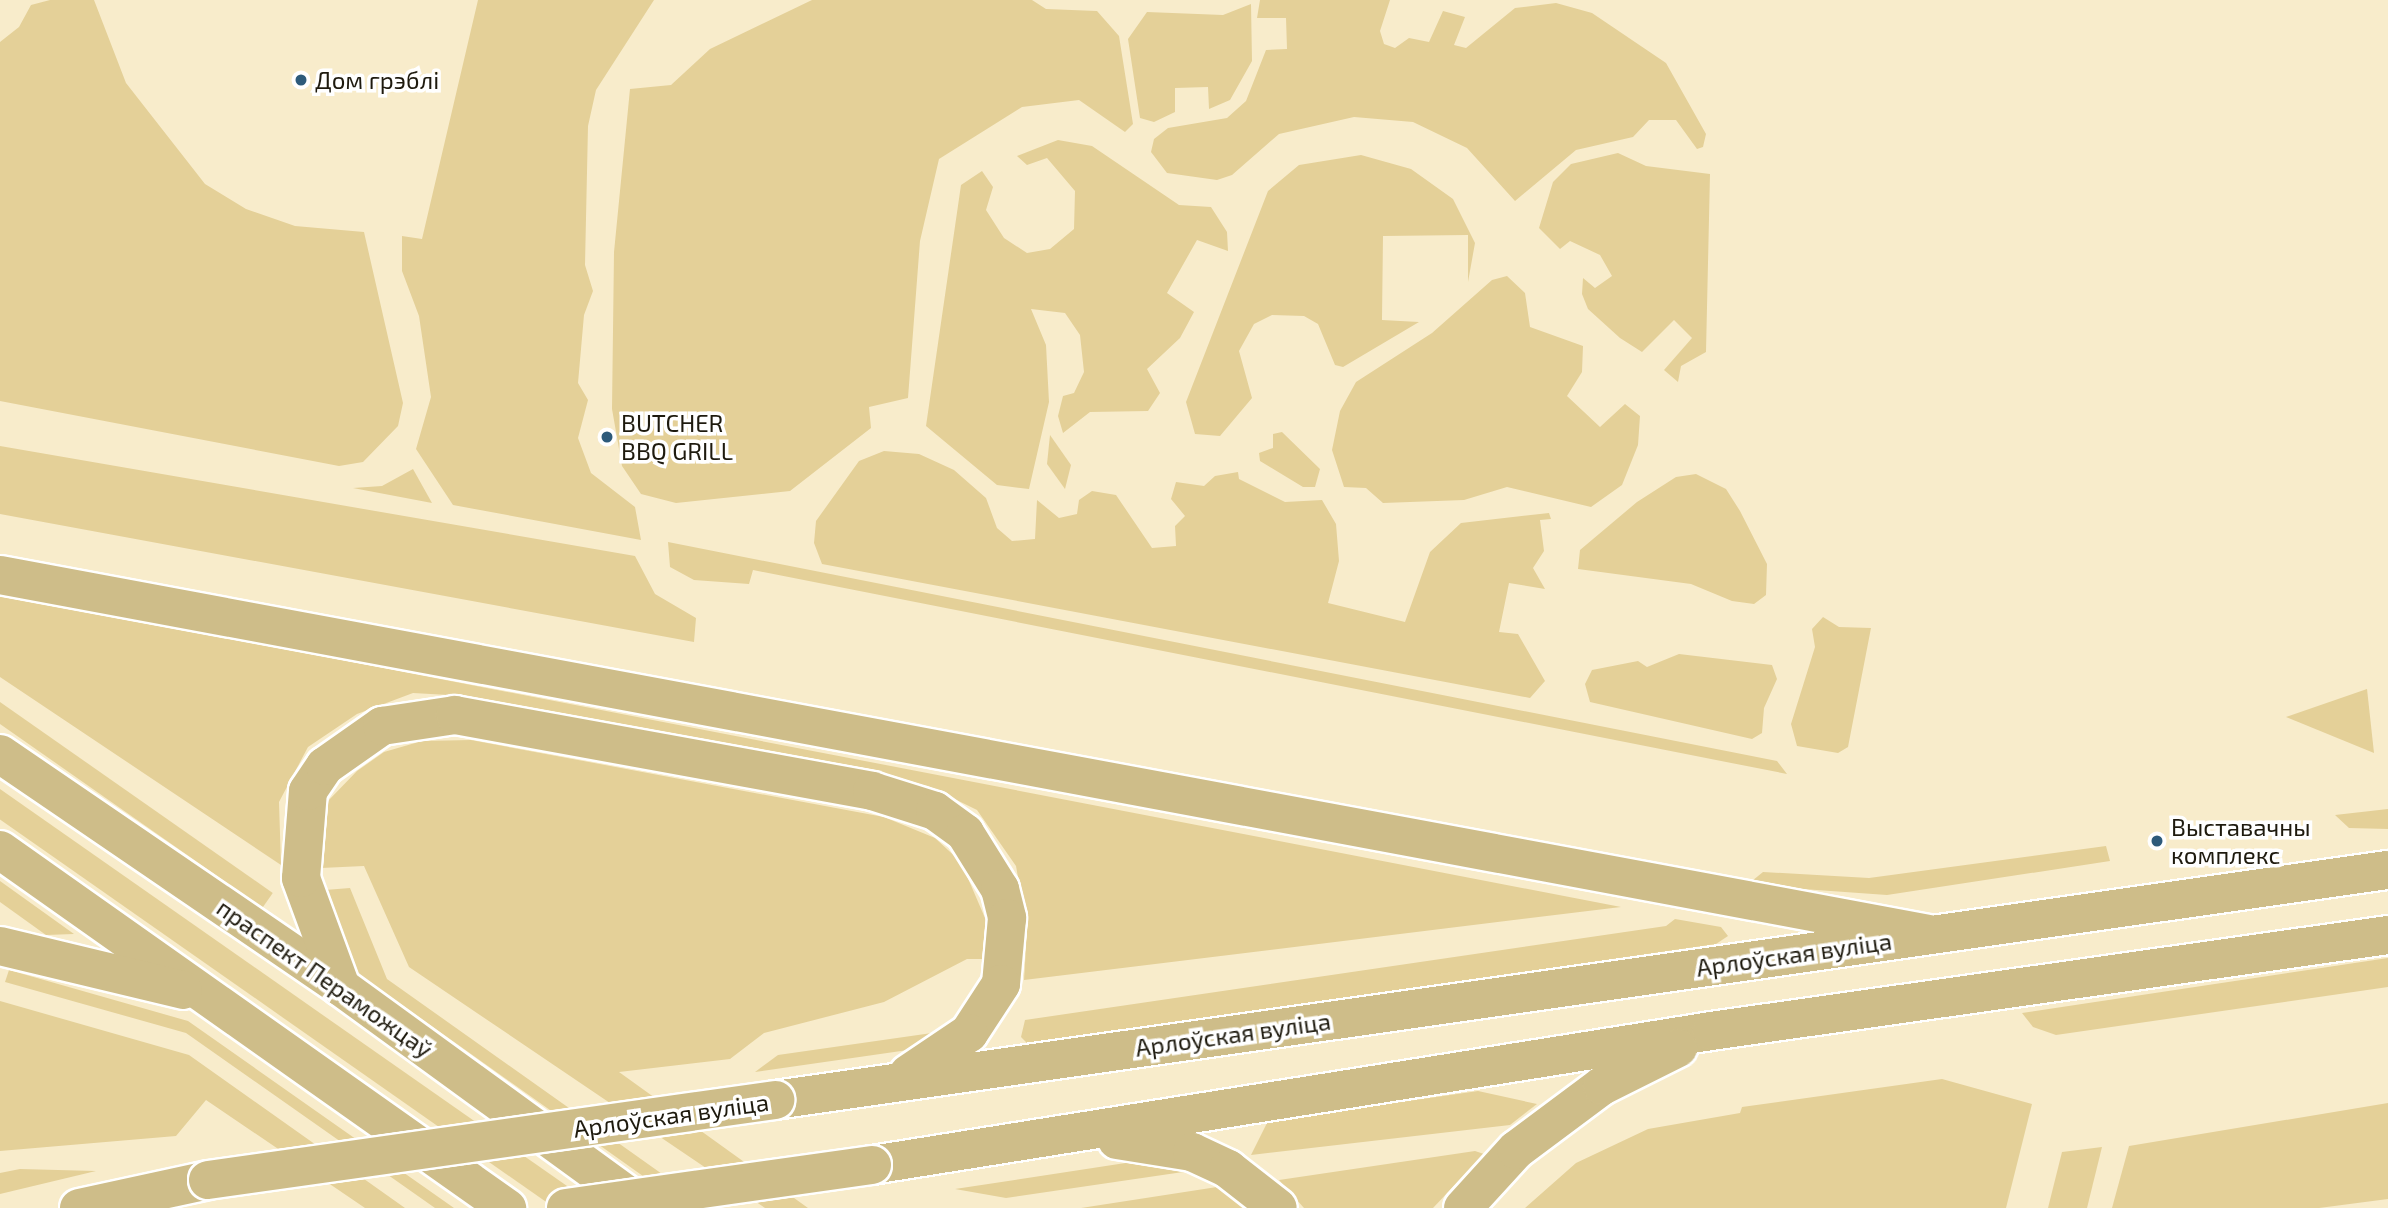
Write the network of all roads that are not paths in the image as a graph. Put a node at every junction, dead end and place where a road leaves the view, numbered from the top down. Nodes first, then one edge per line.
1 (0, 575) edge
2 (0, 754) edge
3 (0, 850) edge
4 (2388, 870) edge
5 (1930, 934) junction
6 (2388, 935) edge
7 (0, 946) edge
8 (341, 987) junction
9 (202, 995) junction
10 (1711, 1031) junction
11 (891, 1083) junction
12 (1048, 1138) junction
13 (79, 1208) edge
14 (507, 1208) edge
15 (566, 1208) edge
16 (645, 1208) edge
17 (1278, 1208) edge
18 (1463, 1208) edge

1 - 5 main road
2 - 8 main road, праспект Пераможцаў
3 - 9 main road
4 - 5 main road, Арлоўская вуліца
5 - 11 main road, Арлоўская вуліца
6 - 10 main road
7 - 9 main road
8 - 11 main road
8 - 16 main road, праспект Пераможцаў
9 - 14 main road
10 - 12 main road
10 - 18 main road
11 - 13 main road, Арлоўская вуліца, bridge
12 - 15 main road, bridge
12 - 17 main road

